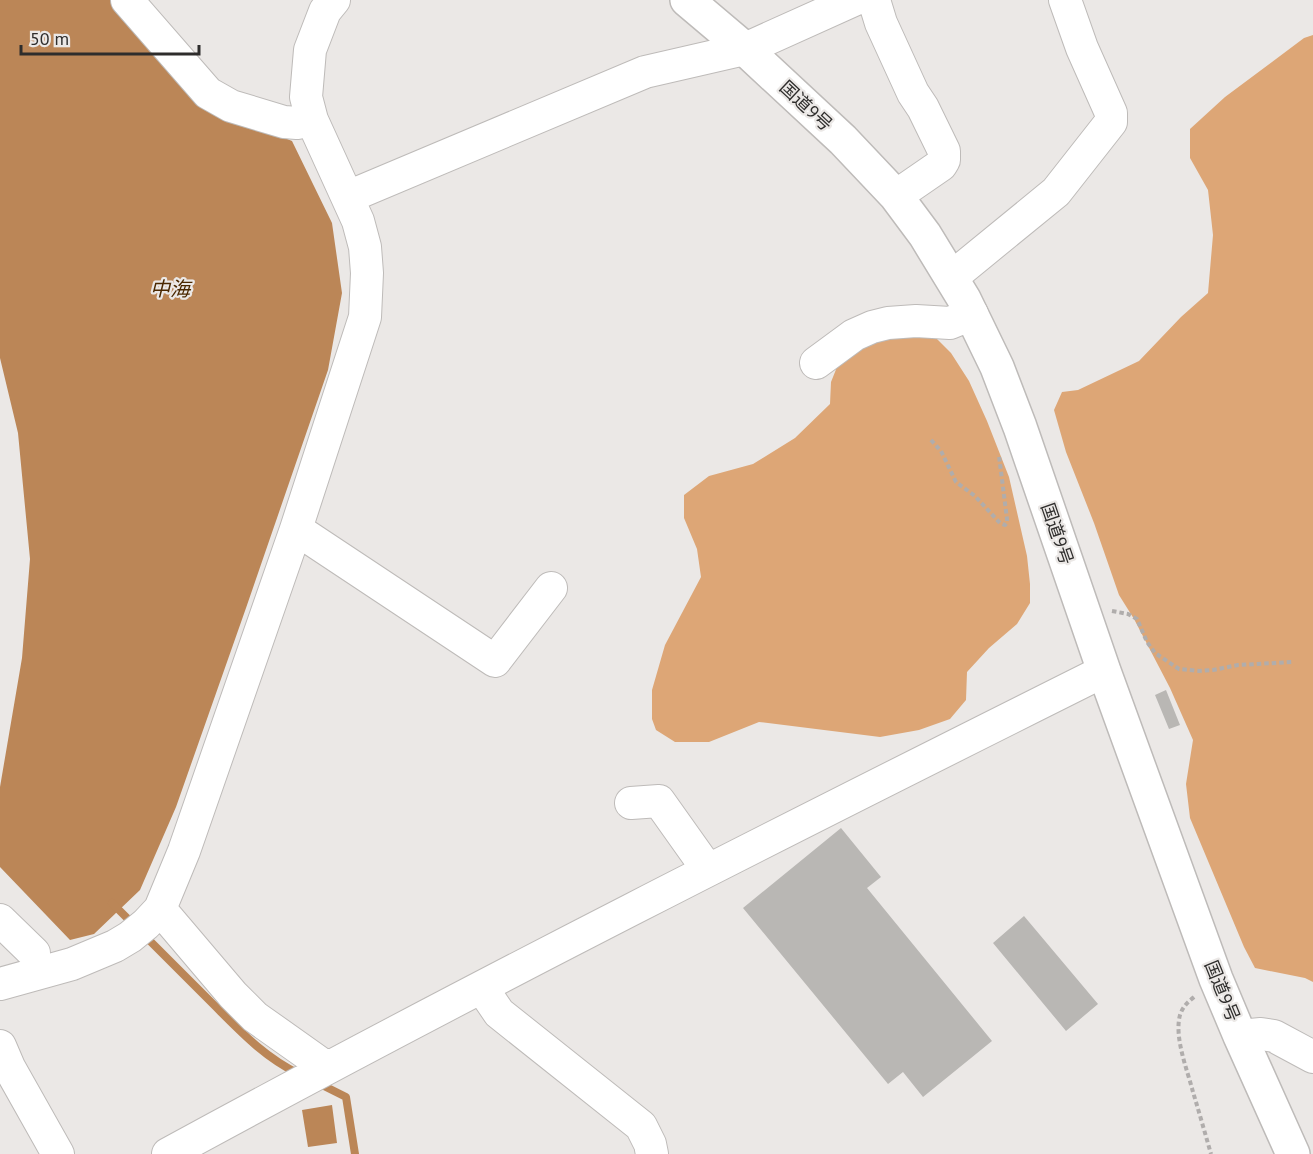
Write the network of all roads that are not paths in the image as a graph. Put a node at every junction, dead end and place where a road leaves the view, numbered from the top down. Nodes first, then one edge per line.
1 (127, 0) edge
2 (334, 0) edge
3 (687, 0) edge
4 (854, 0) edge
5 (874, 0) edge
6 (1065, 0) edge
7 (745, 49) junction
8 (312, 120) junction
9 (348, 196) junction
10 (896, 196) junction
11 (952, 277) junction
12 (972, 314) junction
13 (816, 363) dead end
14 (296, 529) junction
15 (551, 588) dead end
16 (1104, 671) junction
17 (631, 803) dead end
18 (708, 870) junction
19 (0, 920) edge
20 (146, 923) junction
21 (34, 953) dead end
22 (5, 976) edge
23 (482, 988) junction
24 (1240, 1036) junction
25 (0, 1046) edge
26 (1309, 1048) edge
27 (313, 1075) junction
28 (58, 1154) edge
29 (168, 1154) edge
30 (652, 1154) edge
31 (1293, 1154) edge

1 - 8 street
2 - 8 street
3 - 7 highway, 国道9号
4 - 7 street
5 - 10 street
6 - 11 street
7 - 9 street
7 - 10 highway, 国道9号
8 - 9 street
9 - 14 street
10 - 11 highway, 国道9号
11 - 12 highway, 国道9号
12 - 13 street
12 - 16 highway, 国道9号
14 - 15 street
14 - 20 street
16 - 18 street
16 - 24 highway, 国道9号
17 - 18 street
18 - 23 street
19 - 21 street
20 - 22 street
20 - 27 street
23 - 27 street
23 - 30 street
24 - 26 street
24 - 31 highway, 国道9号
25 - 28 street
27 - 29 street

